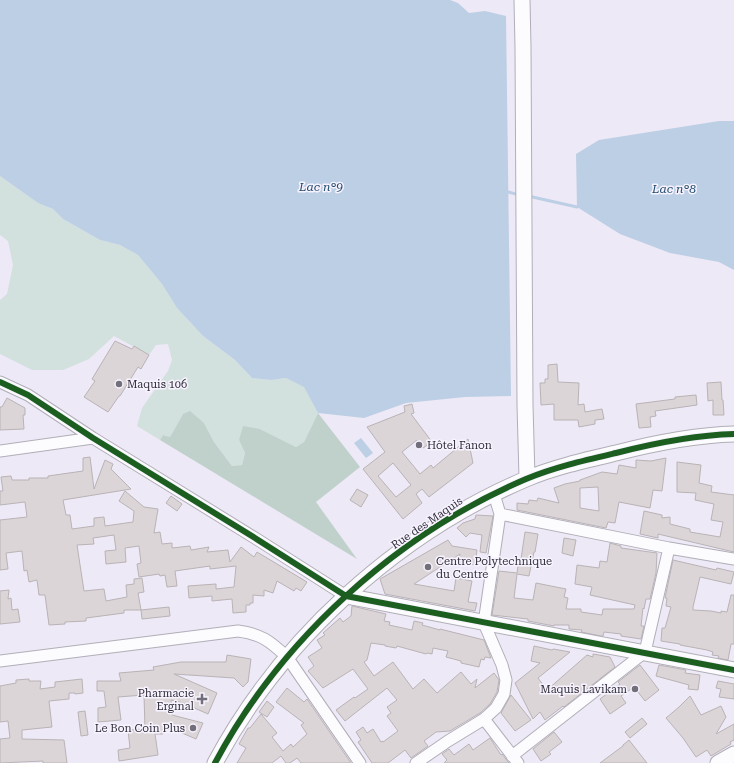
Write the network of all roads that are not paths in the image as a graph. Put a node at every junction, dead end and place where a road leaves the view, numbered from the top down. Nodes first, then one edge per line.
1 (522, 0) edge
2 (0, 382) edge
3 (734, 434) edge
4 (93, 438) junction
5 (0, 451) edge
6 (528, 478) junction
7 (494, 494) junction
8 (500, 514) junction
9 (669, 548) junction
10 (734, 559) edge
11 (346, 596) junction
12 (484, 623) junction
13 (645, 652) junction
14 (286, 657) junction
15 (0, 661) edge
16 (734, 670) edge
17 (484, 719) junction
18 (734, 754) edge
19 (515, 759) edge
20 (215, 763) edge
21 (360, 763) edge
22 (416, 763) edge
23 (718, 763) edge

1 - 6 street
2 - 4 street
3 - 6 street, Rue des Maquis
4 - 5 street
4 - 11 street
6 - 7 street, Rue des Maquis
7 - 8 street
7 - 11 street, Rue des Maquis
8 - 9 street
8 - 12 street
9 - 10 street
9 - 13 street
11 - 12 street
11 - 14 street, Rue des Maquis
12 - 13 street
12 - 17 street
13 - 16 street
13 - 19 street
14 - 15 street
14 - 20 street, Rue des Maquis
14 - 21 street
17 - 19 street
17 - 22 street
18 - 23 street

